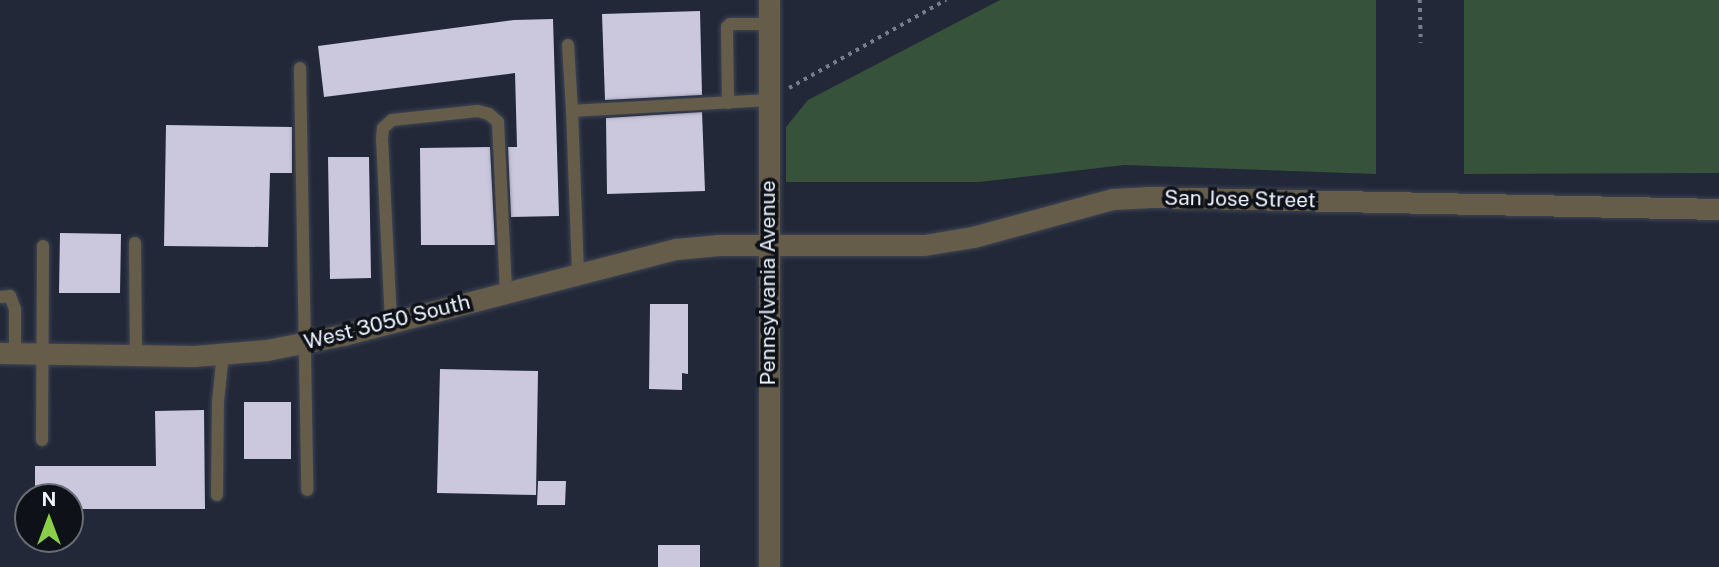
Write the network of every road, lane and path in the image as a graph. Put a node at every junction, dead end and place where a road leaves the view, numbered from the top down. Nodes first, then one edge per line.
1 (769, 0) edge
2 (946, 0) edge
3 (1420, 0) edge
4 (769, 24) junction
5 (1421, 43) dead end
6 (568, 45) dead end
7 (300, 68) dead end
8 (769, 100) junction
9 (728, 103) junction
10 (572, 111) junction
11 (1719, 209) edge
12 (135, 243) dead end
13 (768, 244) junction
14 (43, 246) dead end
15 (578, 273) junction
16 (506, 292) junction
17 (0, 296) edge
18 (391, 322) junction
19 (305, 342) junction
20 (7, 353) edge
21 (42, 354) junction
22 (223, 354) junction
23 (136, 355) junction
24 (42, 440) dead end
25 (307, 490) dead end
26 (217, 495) dead end
27 (769, 567) edge

1 - 4 street, Pennsylvania Avenue
2 - 8 path
3 - 5 path
4 - 8 street, Pennsylvania Avenue
4 - 9 lane
6 - 10 lane
7 - 19 lane
8 - 9 lane
8 - 13 street, Pennsylvania Avenue
9 - 10 lane
10 - 15 lane
11 - 13 street, San Jose Street
12 - 23 lane
13 - 15 street, West 3050 South
13 - 27 street, Pennsylvania Avenue
14 - 21 lane
15 - 16 street, West 3050 South
16 - 18 street, West 3050 South
16 - 18 lane
17 - 20 lane
18 - 19 street, West 3050 South
19 - 22 street, West 3050 South
19 - 25 lane
20 - 21 street, West 3050 South
21 - 23 street, West 3050 South
21 - 24 lane
22 - 23 street, West 3050 South
22 - 26 lane

